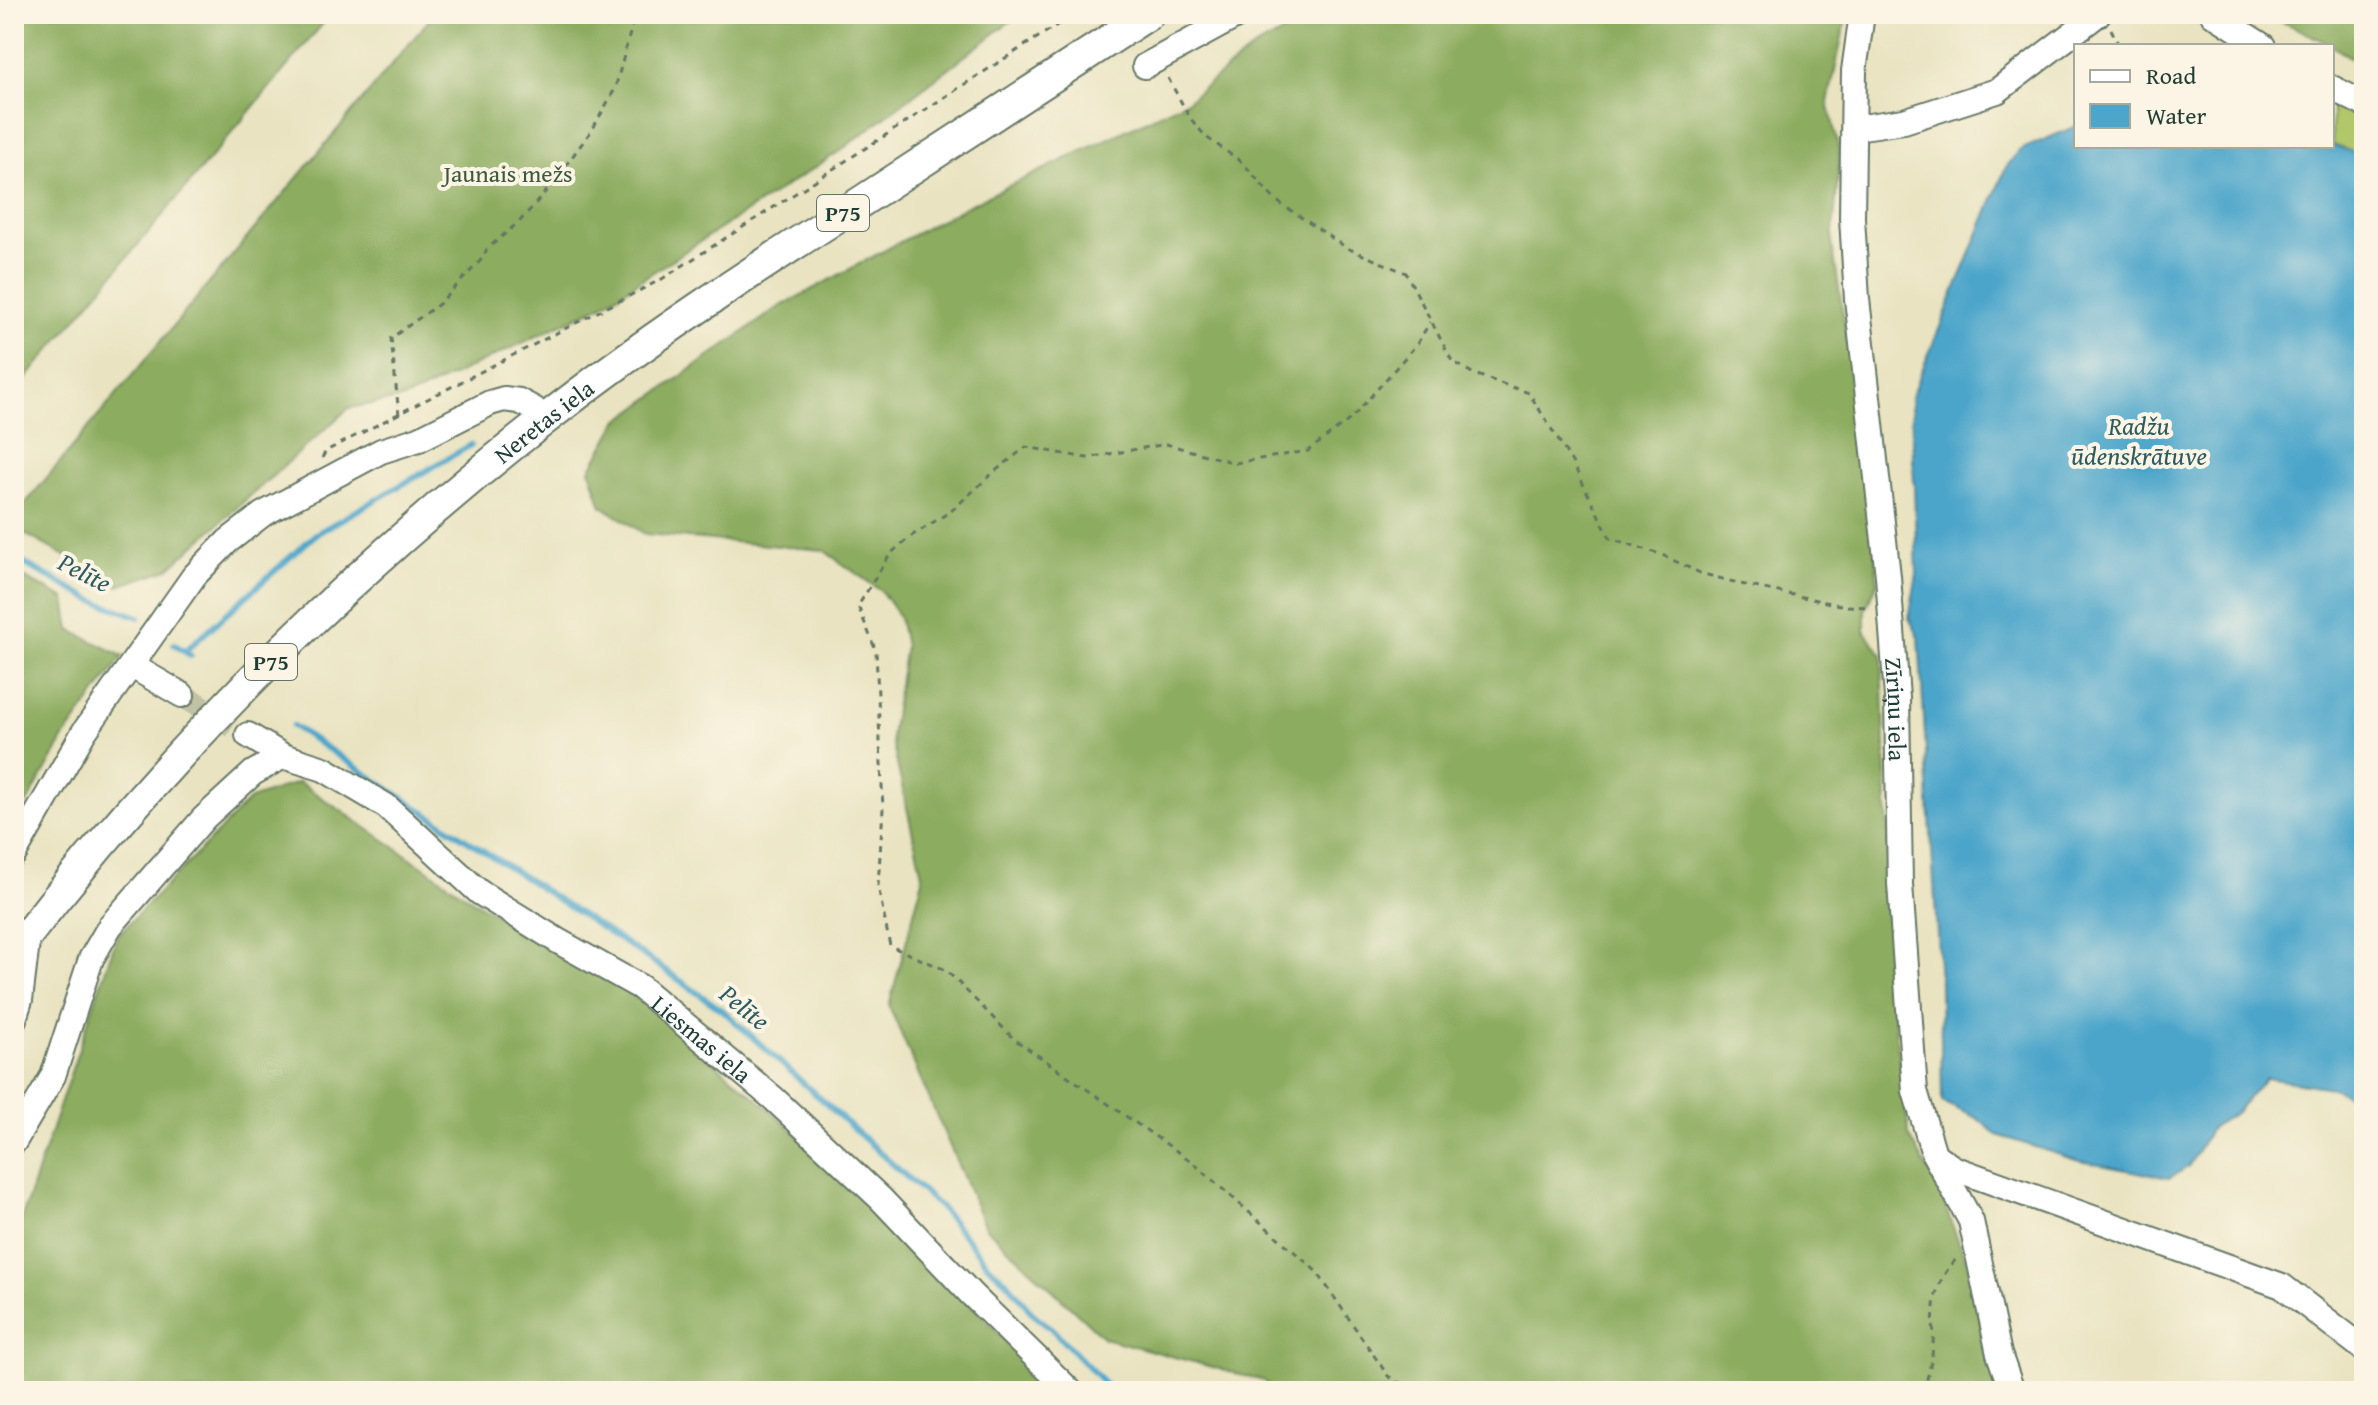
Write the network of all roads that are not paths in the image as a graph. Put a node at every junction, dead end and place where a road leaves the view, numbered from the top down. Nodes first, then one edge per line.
1 (1149, 14) edge
2 (1240, 14) edge
3 (1862, 14) edge
4 (2098, 14) edge
5 (2213, 14) edge
6 (2260, 44) edge
7 (1155, 69) road end
8 (2334, 89) edge
9 (2364, 104) edge
10 (1855, 128) junction
11 (544, 420) junction
12 (132, 666) junction
13 (182, 695) tunnel mouth
14 (248, 735) tunnel mouth
15 (283, 756) junction
16 (14, 854) edge
17 (21, 943) edge
18 (14, 1019) edge
19 (14, 1142) edge
20 (1934, 1154) junction
21 (2364, 1349) edge
22 (1070, 1391) edge
23 (2012, 1391) edge

1 - 11 main road, Neretas iela / P75
2 - 7 street
3 - 10 street, Zīriņu iela
4 - 10 street
5 - 6 street
8 - 9 street
10 - 20 street, Zīriņu iela
11 - 12 street
11 - 17 main road, Neretas iela / P75
12 - 13 street
12 - 16 street
14 - 15 street, Liesmas iela
15 - 19 street
15 - 22 street, Liesmas iela
17 - 18 street
20 - 21 street
20 - 23 street, Zīriņu iela

